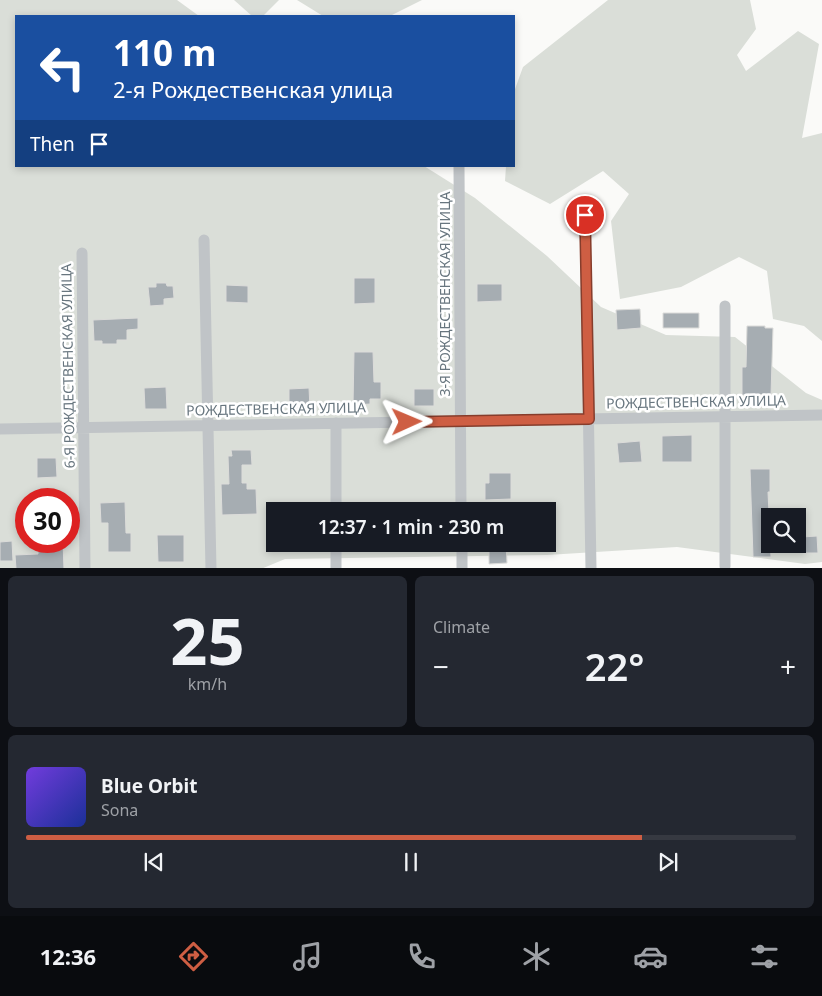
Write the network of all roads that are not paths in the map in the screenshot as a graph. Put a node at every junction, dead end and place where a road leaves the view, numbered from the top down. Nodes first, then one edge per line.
1 (459, 167) edge
2 (585, 215) dead end
3 (204, 240) dead end
4 (82, 253) dead end
5 (725, 306) dead end
6 (822, 415) edge
7 (725, 417) junction
8 (589, 419) junction
9 (461, 421) junction
10 (336, 423) junction
11 (208, 426) junction
12 (84, 428) junction
13 (0, 429) edge
14 (336, 502) edge
15 (461, 502) edge
16 (336, 552) edge
17 (462, 552) edge
18 (725, 566) dead end
19 (336, 567) dead end
20 (85, 568) edge
21 (211, 568) edge
22 (462, 568) edge
23 (591, 568) edge

1 - 9 street, 3-Я РОЖДЕСТВЕНСКАЯ УЛИЦА
2 - 8 street
3 - 11 street
4 - 12 street, 6-Я РОЖДЕСТВЕНСКАЯ УЛИЦА
5 - 7 street
6 - 7 street, РОЖДЕСТВЕНСКАЯ УЛИЦА
7 - 8 street, РОЖДЕСТВЕНСКАЯ УЛИЦА
7 - 18 street
8 - 9 street, РОЖДЕСТВЕНСКАЯ УЛИЦА
8 - 23 street
9 - 10 street, РОЖДЕСТВЕНСКАЯ УЛИЦА
9 - 15 street, 3-Я РОЖДЕСТВЕНСКАЯ УЛИЦА
10 - 11 street, РОЖДЕСТВЕНСКАЯ УЛИЦА
10 - 14 street
11 - 12 street, РОЖДЕСТВЕНСКАЯ УЛИЦА
11 - 21 street
12 - 13 street, РОЖДЕСТВЕНСКАЯ УЛИЦА
12 - 20 street, 6-Я РОЖДЕСТВЕНСКАЯ УЛИЦА
16 - 19 street
17 - 22 street

